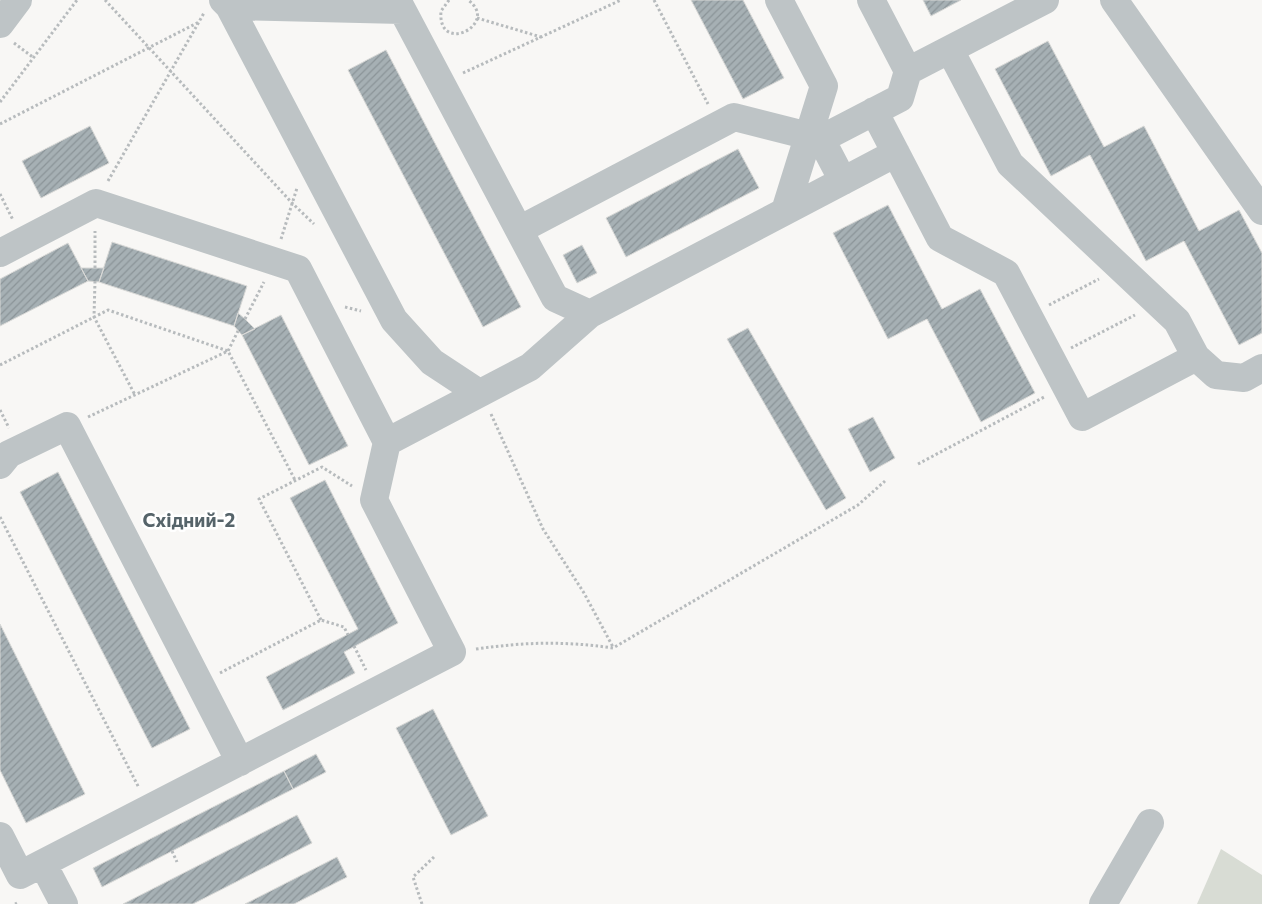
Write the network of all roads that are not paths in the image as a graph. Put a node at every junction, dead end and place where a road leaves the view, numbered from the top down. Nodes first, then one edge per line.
1 (779, 0) edge
2 (871, 0) edge
3 (1044, 0) edge
4 (1114, 0) edge
5 (220, 4) edge
6 (400, 5) edge
7 (950, 50) junction
8 (908, 71) junction
9 (874, 112) junction
10 (809, 136) junction
11 (896, 153) junction
12 (843, 181) junction
13 (785, 211) junction
14 (1262, 211) edge
15 (519, 230) junction
16 (0, 253) edge
17 (590, 314) junction
18 (1196, 357) junction
19 (1262, 368) edge
20 (479, 393) junction
21 (387, 442) junction
22 (0, 465) edge
23 (240, 762) junction
24 (1150, 823) dead end
25 (0, 836) edge
26 (43, 864) junction
27 (64, 904) edge
28 (1104, 904) edge

1 - 10 lane
2 - 8 lane
3 - 7 lane
4 - 14 lane
5 - 6 lane
5 - 20 lane
6 - 15 lane
7 - 8 lane
7 - 18 lane
8 - 9 lane
9 - 11 lane
9 - 12 lane
10 - 13 lane
10 - 15 lane
11 - 12 lane
11 - 18 lane
12 - 13 lane
13 - 17 lane
15 - 17 lane
16 - 21 lane
17 - 20 lane
18 - 19 lane
20 - 21 lane
21 - 23 lane
22 - 23 lane
23 - 26 lane
24 - 28 lane
25 - 26 lane
26 - 27 lane

